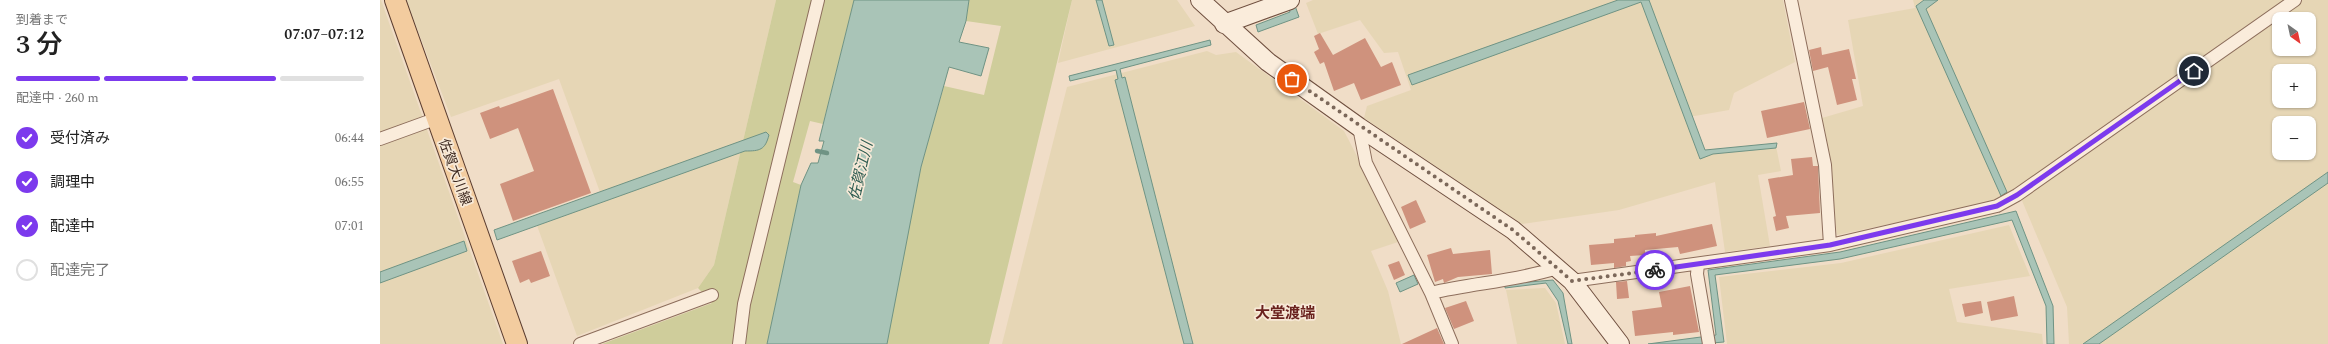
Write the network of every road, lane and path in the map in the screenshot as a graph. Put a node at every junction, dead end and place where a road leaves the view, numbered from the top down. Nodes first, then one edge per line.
1 (395, 0) edge
2 (818, 0) edge
3 (1200, 0) edge
4 (1791, 0) edge
5 (2295, 0) edge
6 (1285, 1) edge
7 (1224, 24) junction
8 (435, 119) junction
9 (1359, 127) junction
10 (380, 139) edge
11 (1830, 245) junction
12 (1698, 264) junction
13 (1557, 268) junction
14 (1572, 281) junction
15 (1431, 293) junction
16 (712, 294) dead end
17 (1708, 338) edge
18 (517, 344) edge
19 (580, 344) edge
20 (739, 344) edge
21 (1452, 344) edge
22 (1620, 344) edge

1 - 8 main road, 佐賀大川線
2 - 20 street
3 - 7 main road
4 - 11 street
5 - 11 street
6 - 7 main road
7 - 9 main road
8 - 10 street
8 - 18 main road, 佐賀大川線
9 - 13 main road
9 - 15 street
11 - 12 street
12 - 14 street
12 - 17 street
13 - 14 main road
13 - 15 street
14 - 22 main road
15 - 21 street
16 - 19 street

